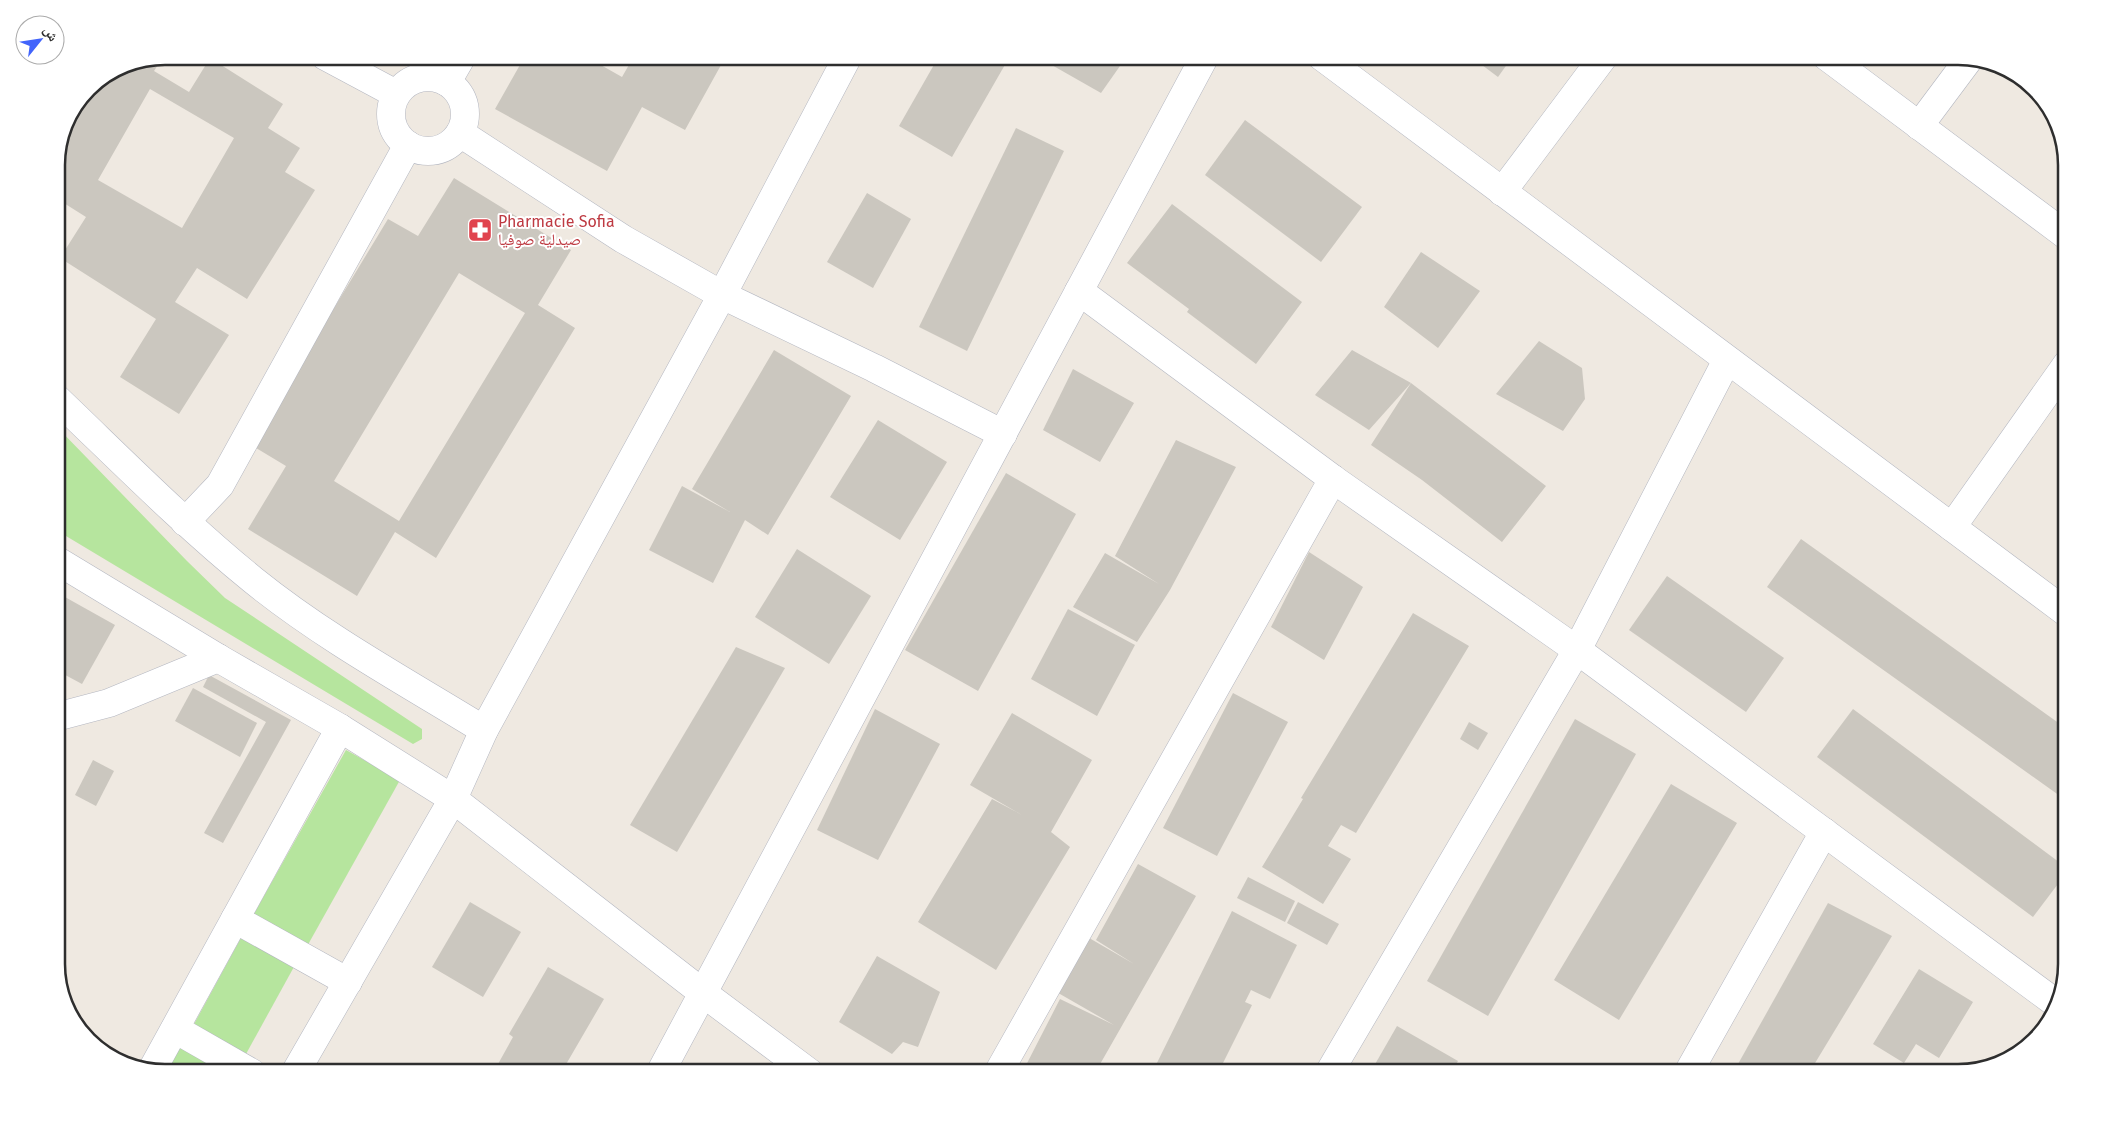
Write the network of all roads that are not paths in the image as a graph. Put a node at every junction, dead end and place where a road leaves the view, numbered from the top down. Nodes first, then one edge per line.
1 (342, 65) edge
2 (457, 65) edge
3 (843, 65) edge
4 (1200, 65) edge
5 (1333, 65) edge
6 (1597, 65) edge
7 (1838, 65) edge
8 (1965, 65) edge
9 (447, 82) junction
10 (396, 94) junction
11 (1919, 126) junction
12 (460, 133) junction
13 (408, 145) junction
14 (1502, 192) junction
15 (2058, 230) edge
16 (1079, 291) junction
17 (722, 295) junction
18 (1727, 360) junction
19 (2058, 377) edge
20 (65, 407) edge
21 (1003, 434) junction
22 (1333, 479) junction
23 (185, 522) junction
24 (1952, 527) junction
25 (65, 565) edge
26 (2058, 606) edge
27 (1577, 650) junction
28 (218, 658) junction
29 (65, 715) edge
30 (340, 728) junction
31 (484, 730) junction
32 (453, 799) junction
33 (1824, 832) junction
34 (235, 919) junction
35 (348, 982) junction
36 (703, 993) junction
37 (2051, 1000) edge
38 (175, 1029) junction
39 (156, 1063) edge
40 (236, 1064) edge
41 (301, 1064) edge
42 (665, 1064) edge
43 (798, 1064) edge
44 (1003, 1064) edge
45 (1334, 1064) edge
46 (1693, 1064) edge

1 - 10 street
2 - 9 street
3 - 17 street
4 - 16 street
5 - 14 street
6 - 14 street
7 - 11 street
8 - 11 street
9 - 10 street
9 - 12 street
10 - 13 street
11 - 15 street
12 - 13 street
12 - 17 street
13 - 23 street
14 - 18 street
16 - 21 street
16 - 22 street
17 - 21 street
17 - 31 street
18 - 24 street
18 - 27 street
19 - 24 street
20 - 23 street
21 - 36 street
22 - 27 street
22 - 44 street
23 - 31 street
24 - 26 street
25 - 28 street
27 - 33 street
27 - 45 street
28 - 29 street
28 - 30 street
30 - 32 street
30 - 34 street
31 - 32 street
32 - 35 street
32 - 36 street
33 - 37 street
33 - 46 street
34 - 35 street
34 - 38 street
35 - 41 street
36 - 42 street
36 - 43 street
38 - 39 street
38 - 40 street

